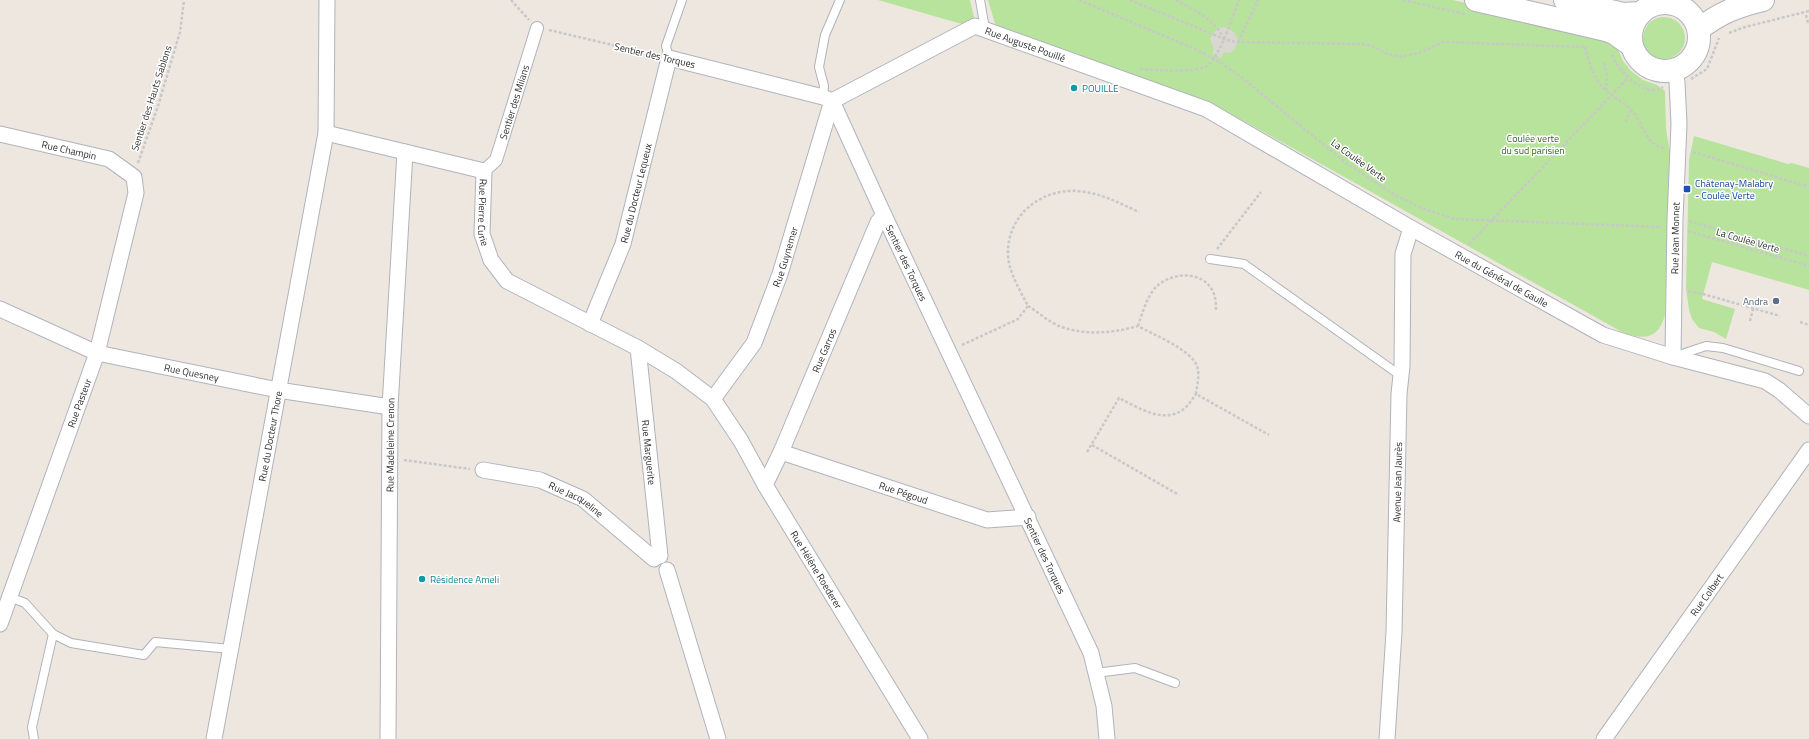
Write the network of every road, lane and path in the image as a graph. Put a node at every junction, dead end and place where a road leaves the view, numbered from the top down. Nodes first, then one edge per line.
1 (184, 0) edge
2 (327, 0) edge
3 (511, 0) edge
4 (682, 0) edge
5 (840, 0) edge
6 (980, 0) edge
7 (1079, 0) edge
8 (1130, 0) edge
9 (1176, 0) edge
10 (1239, 0) edge
11 (1258, 0) edge
12 (1403, 0) edge
13 (1565, 0) edge
14 (1763, 0) edge
15 (1689, 3) edge
16 (1474, 8) edge
17 (1809, 11) edge
18 (1641, 13) junction
19 (1806, 15) dead end
20 (1809, 22) edge
21 (536, 28) junction
22 (985, 29) junction
23 (1699, 29) junction
24 (1726, 34) dead end
25 (1720, 36) dead end
26 (1224, 39) junction
27 (1238, 42) junction
28 (1631, 45) junction
29 (1611, 52) dead end
30 (669, 58) junction
31 (1213, 58) junction
32 (1604, 63) dead end
33 (1133, 68) dead end
34 (1628, 78) junction
35 (1676, 79) junction
36 (1606, 90) junction
37 (1610, 95) junction
38 (828, 99) junction
39 (1206, 109) joint
40 (1631, 110) junction
41 (1626, 122) dead end
42 (326, 133) junction
43 (0, 134) edge
44 (1665, 148) dead end
45 (1688, 151) dead end
46 (405, 152) junction
47 (484, 171) junction
48 (134, 177) junction
49 (1809, 187) edge
50 (1261, 192) dead end
51 (1139, 212) dead end
52 (884, 215) junction
53 (1492, 221) junction
54 (1692, 221) dead end
55 (1666, 227) dead end
56 (1411, 228) junction
57 (1684, 228) dead end
58 (1459, 254) junction
59 (1809, 256) edge
60 (1210, 259) joint
61 (1809, 266) edge
62 (1703, 294) dead end
63 (1028, 306) junction
64 (0, 309) edge
65 (1753, 309) junction
66 (1216, 312) dead end
67 (1780, 316) dead end
68 (1750, 321) dead end
69 (1800, 322) dead end
70 (590, 324) junction
71 (1809, 325) edge
72 (1138, 326) junction
73 (638, 348) junction
74 (949, 351) junction
75 (97, 353) junction
76 (1673, 357) junction
77 (1799, 371) dead end
78 (1401, 376) junction
79 (278, 390) junction
80 (1196, 394) junction
81 (712, 399) junction
82 (390, 407) junction
83 (1809, 416) edge
84 (1270, 435) dead end
85 (1092, 445) junction
86 (1809, 450) edge
87 (781, 452) junction
88 (1087, 452) dead end
89 (389, 458) junction
90 (483, 470) joint
91 (765, 485) junction
92 (1179, 495) dead end
93 (1028, 517) junction
94 (657, 558) junction
95 (10, 597) junction
96 (0, 624) edge
97 (54, 634) junction
98 (231, 649) junction
99 (1096, 673) junction
100 (1175, 683) dead end
101 (34, 739) edge
102 (214, 739) edge
103 (388, 739) edge
104 (718, 739) edge
105 (920, 739) edge
106 (1107, 739) edge
107 (1388, 739) edge
108 (1604, 739) edge

1 - 48 path, Sentier des Hauts Sablons
2 - 42 street
3 - 21 path
4 - 30 lane
5 - 38 lane
6 - 22 lane
7 - 31 path, La Coulée Verte
8 - 26 path
9 - 26 path
10 - 26 path
11 - 27 path
12 - 16 path
13 - 18 main road
14 - 23 main road
15 - 18 main road
15 - 23 main road
16 - 28 main road
17 - 24 path
18 - 28 main road
19 - 20 path
21 - 30 path, Sentier des Torques
21 - 47 street, Sentier des Milans
22 - 38 street, Rue Auguste Pouillé
22 - 39 street, Rue Auguste Pouillé
23 - 35 main road
25 - 35 path
26 - 27 path
26 - 31 path
27 - 36 path
28 - 35 main road
29 - 34 path
30 - 38 street, Sentier des Torques
30 - 70 street, Rue du Docteur Lequeux
31 - 33 path
31 - 53 path, La Coulée Verte
32 - 36 path
34 - 35 path
34 - 37 path
35 - 76 street, Rue Jean Monnet
36 - 37 path
37 - 40 path
37 - 53 path
38 - 52 street, Sentier des Torques
38 - 81 street, Rue Guynemer
39 - 56 street, Rue du Général de Gaulle
40 - 41 path
40 - 44 path
42 - 46 street, Rue Pierre Curie
42 - 79 street, Rue du Docteur Thore
43 - 48 street, Rue Champin
45 - 49 path
46 - 47 street, Rue Pierre Curie
46 - 82 street, Rue Madeleine Crenon
47 - 70 street, Rue Pierre Curie
48 - 75 street, Rue Pasteur
50 - 60 path
51 - 63 path
52 - 74 street, Sentier des Torques
52 - 87 street, Rue Garros
53 - 55 path, La Coulée Verte
53 - 58 path
54 - 59 path
56 - 58 street, Rue du Général de Gaulle
56 - 78 street, Avenue Jean Jaurès
57 - 61 path, La Coulée Verte
58 - 76 street, Rue du Général de Gaulle
60 - 78 lane
62 - 65 path
63 - 72 path
63 - 74 path
64 - 75 street, Rue Quesney
65 - 67 path
65 - 68 path
66 - 72 path
69 - 71 path
70 - 73 street, Rue Pierre Curie
72 - 80 path
73 - 81 street, Rue Pierre Curie
73 - 94 street, Rue Marguerite
74 - 93 street, Sentier des Torques
75 - 79 street, Rue Quesney
75 - 95 street, Rue Pasteur
76 - 77 lane
76 - 83 street, Rue du Général de Gaulle
78 - 107 street, Avenue Jean Jaurès
79 - 82 street, Rue Quesney
79 - 98 street, Rue du Docteur Thore
80 - 84 path
80 - 85 path
81 - 91 street, Rue Hélène Roederer
82 - 89 street, Rue Madeleine Crenon
85 - 88 path
85 - 92 path
86 - 108 street, Rue Colbert
87 - 91 street, Rue Garros
87 - 93 street, Rue Pégoud
89 - 90 path
89 - 103 street, Rue Madeleine Crenon
90 - 94 street, Rue Jacqueline
91 - 105 street, Rue Hélène Roederer
93 - 99 street, Sentier des Torques
94 - 104 street
95 - 96 street, Rue Pasteur
95 - 97 lane
97 - 98 lane
97 - 101 lane
98 - 102 street, Rue du Docteur Thore
99 - 100 lane
99 - 106 street, Sentier des Torques

